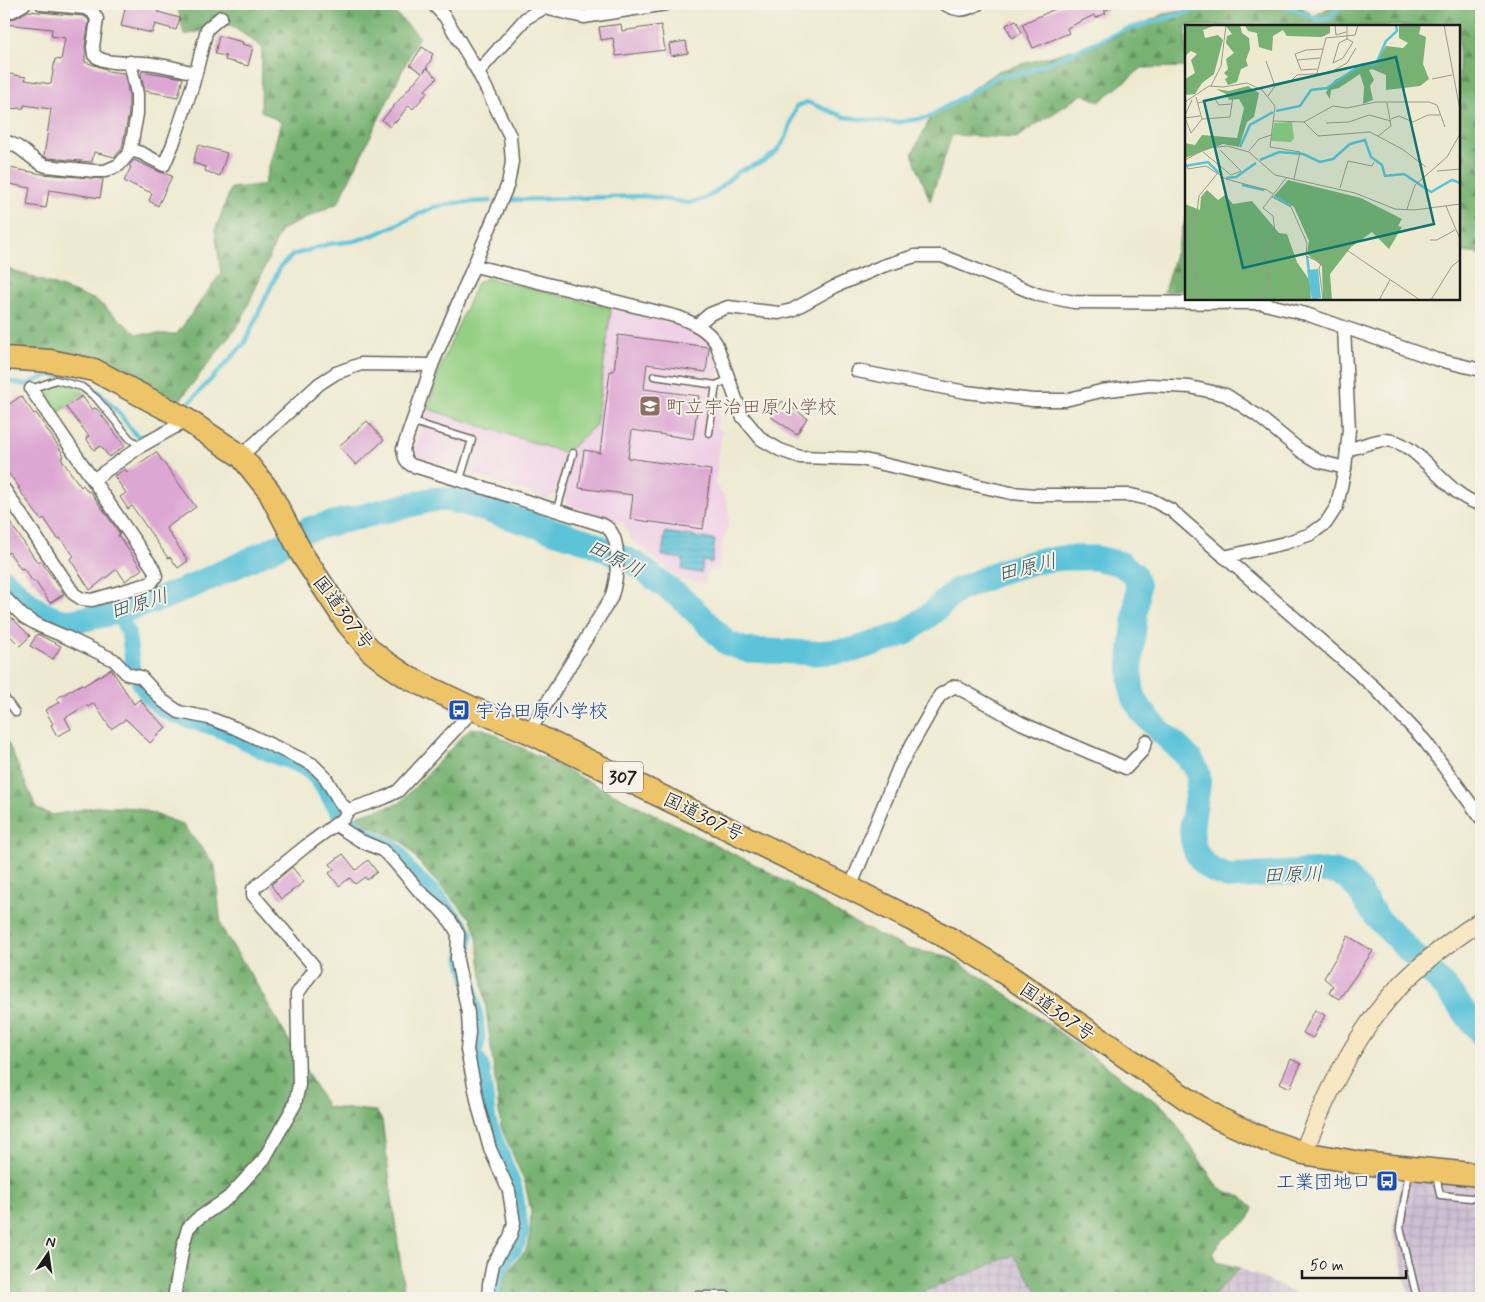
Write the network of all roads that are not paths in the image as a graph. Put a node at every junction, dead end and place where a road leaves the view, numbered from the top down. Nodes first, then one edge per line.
1 (24, 4) edge
2 (42, 4) edge
3 (433, 4) edge
4 (666, 4) edge
5 (944, 4) edge
6 (978, 4) edge
7 (544, 6) edge
8 (4, 12) edge
9 (221, 17) dead end
10 (130, 62) junction
11 (478, 72) junction
12 (195, 73) junction
13 (4, 142) edge
14 (130, 152) junction
15 (475, 266) junction
16 (697, 325) junction
17 (1344, 328) junction
18 (4, 358) edge
19 (432, 365) junction
20 (1481, 370) edge
21 (857, 371) dead end
22 (654, 376) dead end
23 (722, 382) junction
24 (31, 389) joint
25 (184, 418) junction
26 (413, 422) junction
27 (709, 433) dead end
28 (141, 446) junction
29 (1347, 450) junction
30 (573, 453) dead end
31 (241, 456) junction
32 (1345, 468) junction
33 (460, 479) junction
34 (93, 480) junction
35 (4, 488) edge
36 (1481, 504) edge
37 (557, 509) junction
38 (1224, 557) junction
39 (4, 597) edge
40 (4, 696) edge
41 (474, 709) junction
42 (16, 713) dead end
43 (529, 732) junction
44 (1146, 741) dead end
45 (348, 810) junction
46 (1481, 818) edge
47 (336, 825) junction
48 (850, 888) junction
49 (1481, 921) edge
50 (1303, 1153) junction
51 (1410, 1168) junction
52 (1435, 1170) junction
53 (1481, 1175) edge
54 (1481, 1199) edge
55 (174, 1298) edge
56 (488, 1298) edge
57 (697, 1298) edge
58 (727, 1298) edge
59 (1417, 1298) edge

1 - 8 street
2 - 10 street
3 - 11 street
4 - 7 street
5 - 6 street
7 - 11 street
9 - 12 street
10 - 12 street
10 - 14 street
11 - 15 street
12 - 14 street
13 - 14 street
15 - 16 street
15 - 19 street
16 - 17 street
16 - 23 street
17 - 20 street
17 - 29 street
18 - 25 highway, 国道307号 / 307
19 - 26 street
19 - 31 street
21 - 32 street
22 - 23 lane
23 - 27 lane
23 - 38 street
24 - 28 lane
24 - 34 street
25 - 28 street
25 - 31 highway, 国道307号 / 307
26 - 33 street
26 - 33 lane
28 - 34 street
29 - 32 street
29 - 36 street
30 - 37 lane
31 - 41 highway, 国道307号 / 307
32 - 38 street
33 - 37 street
34 - 35 street
37 - 43 street
38 - 46 street
39 - 45 street
40 - 42 lane
41 - 43 highway, 国道307号 / 307
41 - 45 street
43 - 48 highway, 国道307号 / 307
44 - 48 street
45 - 47 street
47 - 55 street
47 - 56 street
48 - 50 highway, 国道307号 / 307
49 - 50 street
50 - 51 highway, 国道307号 / 307
51 - 52 highway, 国道307号 / 307
51 - 59 lane
52 - 53 highway, 国道307号 / 307
52 - 54 lane
57 - 58 street

